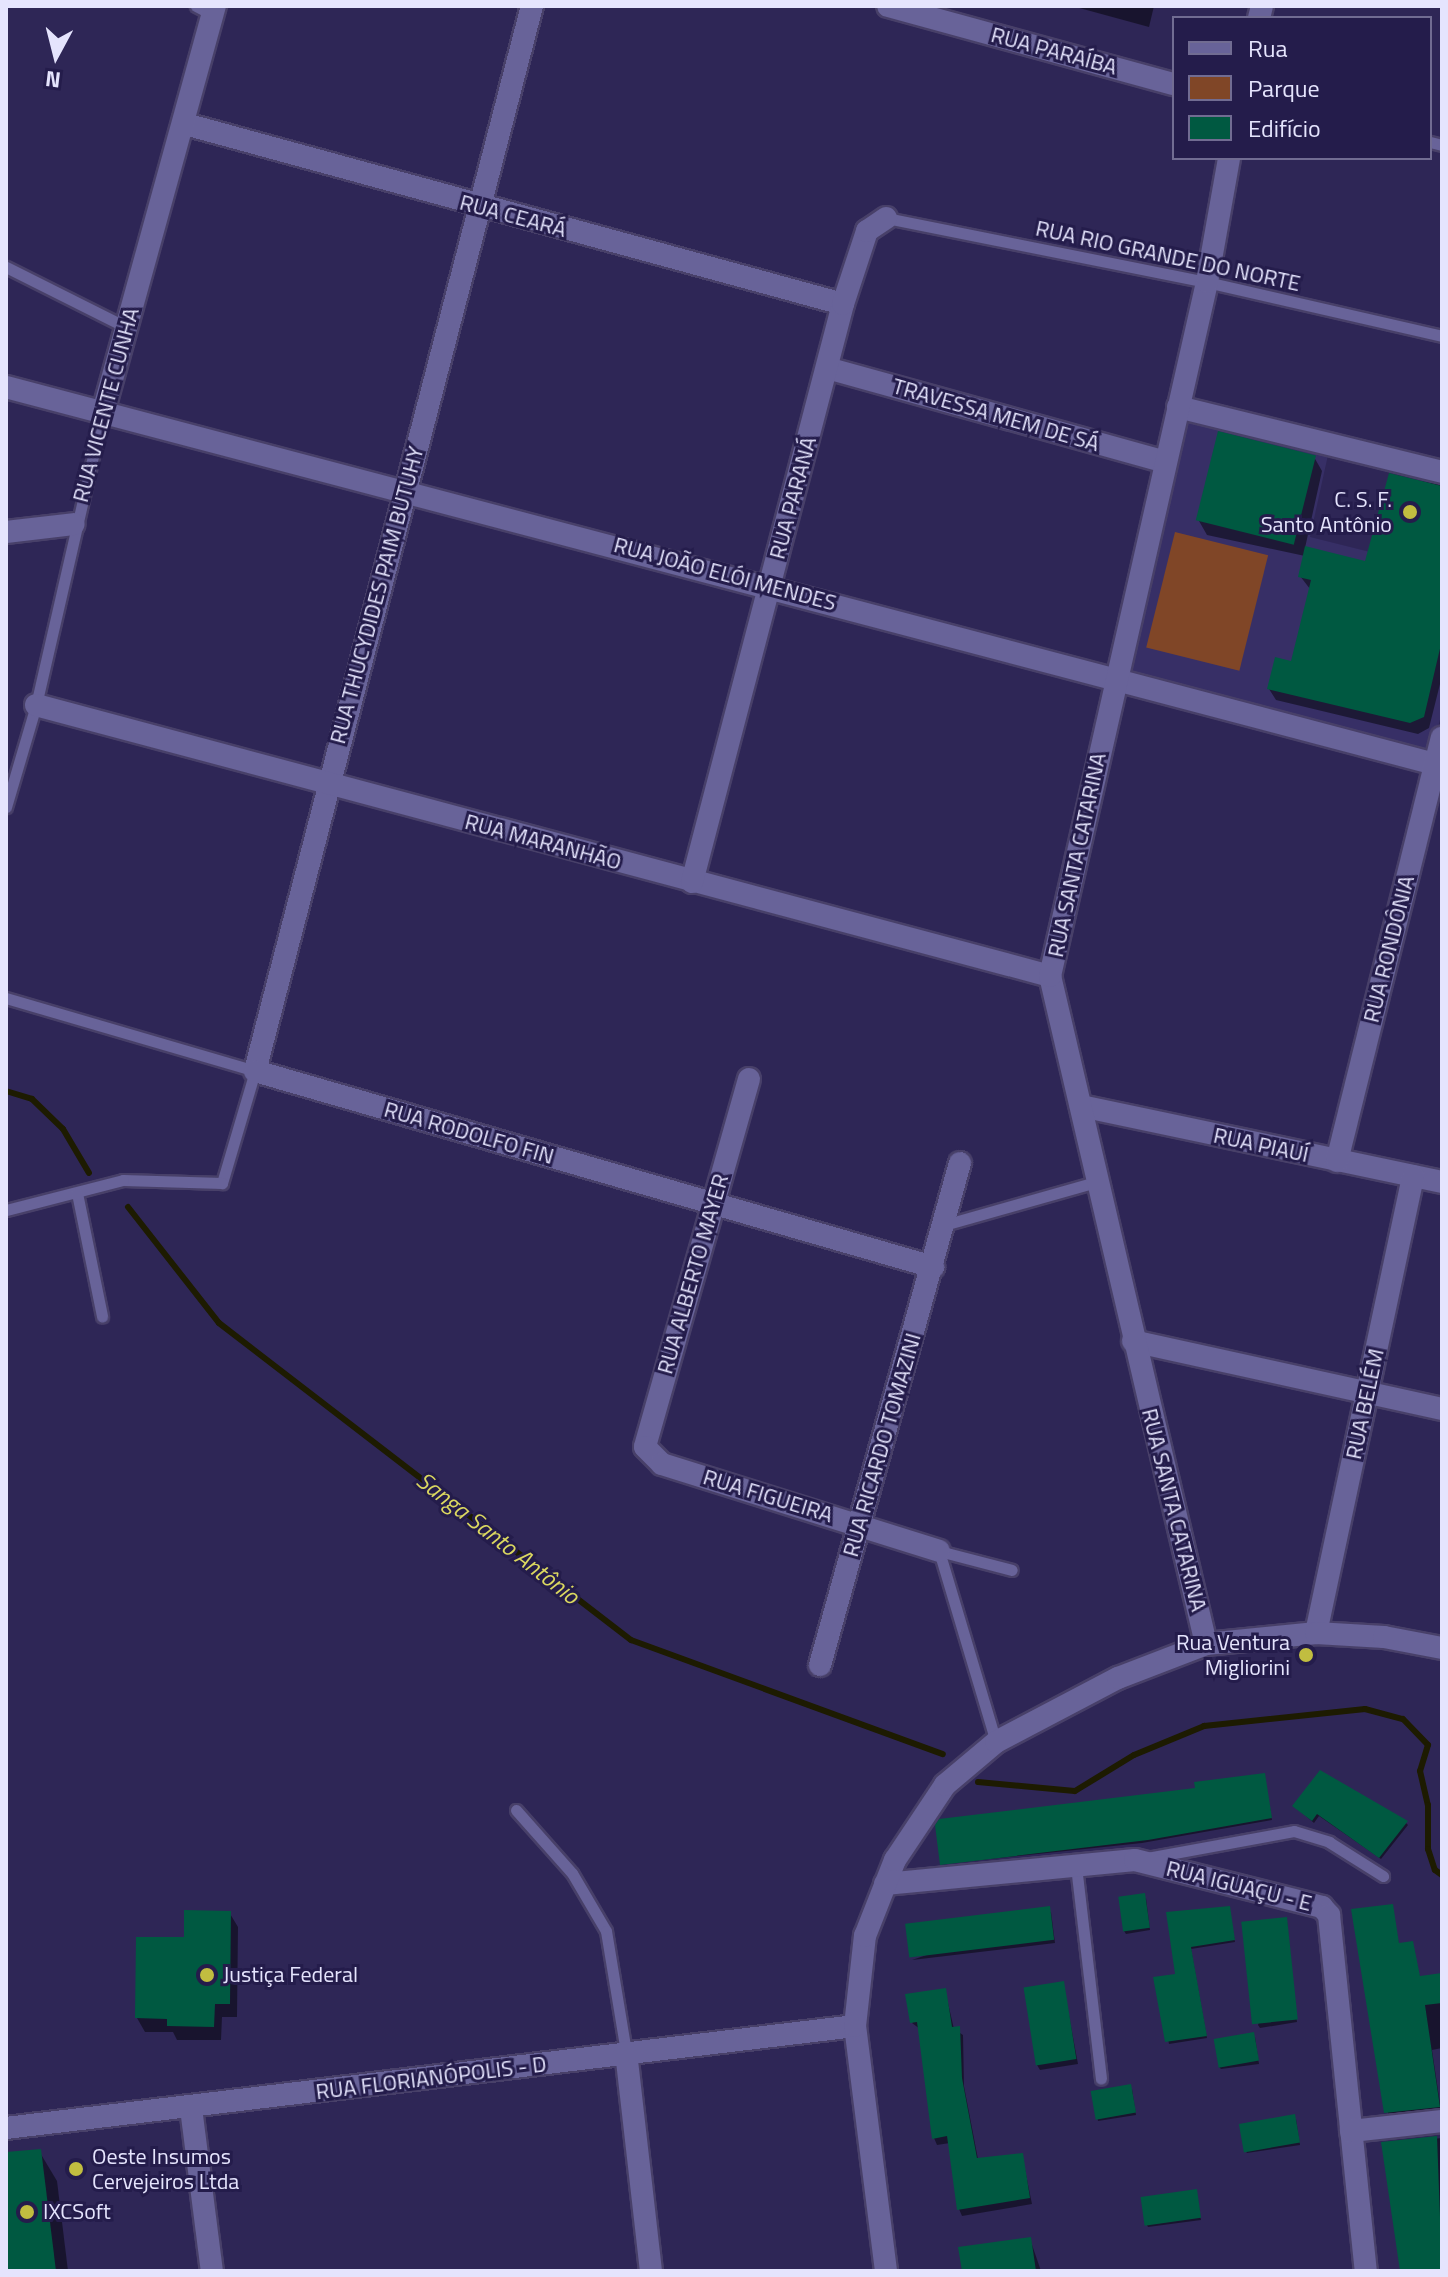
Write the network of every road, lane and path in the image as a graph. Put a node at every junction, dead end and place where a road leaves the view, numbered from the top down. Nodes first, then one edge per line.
1 (532, 6) edge
2 (888, 6) edge
3 (208, 9) edge
4 (1172, 83) edge
5 (185, 124) junction
6 (1229, 160) edge
7 (479, 207) junction
8 (886, 218) joint
9 (6, 267) edge
10 (1207, 282) junction
11 (843, 304) junction
12 (126, 327) junction
13 (1442, 336) edge
14 (827, 368) junction
15 (6, 387) edge
16 (1178, 407) junction
17 (103, 412) junction
18 (1165, 462) junction
19 (1442, 472) edge
20 (404, 490) junction
21 (74, 524) junction
22 (6, 532) edge
23 (769, 586) junction
24 (1115, 681) junction
25 (36, 705) junction
26 (1442, 738) edge
27 (1439, 765) edge
28 (10, 780) edge
29 (327, 784) junction
30 (6, 807) edge
31 (692, 882) junction
32 (1050, 976) junction
33 (6, 998) edge
34 (255, 1071) junction
35 (749, 1079) dead end
36 (1081, 1106) junction
37 (1337, 1161) junction
38 (960, 1163) dead end
39 (1413, 1176) junction
40 (1099, 1181) junction
41 (1442, 1182) edge
42 (77, 1193) junction
43 (714, 1203) junction
44 (6, 1210) edge
45 (944, 1225) junction
46 (933, 1267) junction
47 (102, 1316) dead end
48 (1133, 1341) junction
49 (1368, 1392) junction
50 (1442, 1409) edge
51 (662, 1464) joint
52 (858, 1524) junction
53 (939, 1551) junction
54 (1012, 1570) dead end
55 (1316, 1633) junction
56 (1206, 1644) junction
57 (1442, 1648) edge
58 (820, 1665) dead end
59 (996, 1742) junction
60 (516, 1810) dead end
61 (1135, 1860) junction
62 (1076, 1866) junction
63 (1383, 1876) dead end
64 (885, 1884) junction
65 (855, 2026) junction
66 (626, 2052) junction
67 (1101, 2079) dead end
68 (191, 2108) junction
69 (1442, 2121) edge
70 (6, 2128) edge
71 (1351, 2131) junction
72 (212, 2271) edge
73 (651, 2271) edge
74 (886, 2271) edge
75 (1366, 2271) edge

1 - 7 street, RUA THUCYDIDES PAIM BUTUHY
2 - 4 street, RUA PARAÍBA
3 - 5 street, RUA VICENTE CUNHA
5 - 7 street, RUA CEARÁ
5 - 12 street, RUA VICENTE CUNHA
6 - 10 street, RUA SANTA CATARINA
7 - 11 street, RUA CEARÁ
7 - 20 street, RUA THUCYDIDES PAIM BUTUHY
8 - 10 lane, RUA RIO GRANDE DO NORTE
8 - 11 street, RUA PARANÁ
9 - 12 lane
10 - 13 lane, RUA RIO GRANDE DO NORTE
10 - 16 street, RUA SANTA CATARINA
11 - 14 street, RUA PARANÁ
12 - 17 street, RUA VICENTE CUNHA
14 - 18 street, TRAVESSA MEM DE SÁ
14 - 23 street, RUA PARANÁ
15 - 17 street, RUA JOÃO ELÓI MENDES
16 - 18 street, RUA SANTA CATARINA
16 - 19 street
17 - 20 street, RUA JOÃO ELÓI MENDES
17 - 21 lane, RUA VICENTE CUNHA
18 - 24 street, RUA SANTA CATARINA
20 - 23 street, RUA JOÃO ELÓI MENDES
20 - 29 street, RUA THUCYDIDES PAIM BUTUHY
21 - 22 street
21 - 25 lane, RUA VICENTE CUNHA
23 - 24 street, RUA JOÃO ELÓI MENDES
23 - 31 street, RUA PARANÁ
24 - 27 street, RUA JOÃO ELÓI MENDES
24 - 32 street, RUA SANTA CATARINA
25 - 28 lane, RUA VICENTE CUNHA
25 - 29 street, RUA MARANHÃO
26 - 27 street, RUA RONDÔNIA
27 - 37 street, RUA RONDÔNIA
28 - 30 lane, RUA VICENTE CUNHA
29 - 31 street, RUA MARANHÃO
29 - 34 street, RUA THUCYDIDES PAIM BUTUHY
31 - 32 street, RUA MARANHÃO
32 - 36 street, RUA SANTA CATARINA
33 - 34 lane, RUA RODOLFO FIN
34 - 42 lane, RUA THUCYDIDES PAIM BUTUHY
34 - 43 street, RUA RODOLFO FIN
35 - 43 street, RUA ALBERTO MAYER
36 - 37 street, RUA PIAUÍ
36 - 40 street, RUA SANTA CATARINA
37 - 39 street, RUA PIAUÍ
38 - 45 street, RUA RICARDO TOMAZINI
39 - 41 street, RUA PIAUÍ
39 - 49 street, RUA BELÉM
40 - 45 lane
40 - 48 street, RUA SANTA CATARINA
42 - 44 lane
42 - 47 lane
43 - 46 street, RUA RODOLFO FIN
43 - 51 street, RUA ALBERTO MAYER
45 - 46 street, RUA RICARDO TOMAZINI
46 - 52 street, RUA RICARDO TOMAZINI
48 - 49 street
48 - 56 street, RUA SANTA CATARINA
49 - 50 street
49 - 55 street, RUA BELÉM
51 - 52 street, RUA FIGUEIRA
52 - 53 street, RUA FIGUEIRA
52 - 58 street, RUA RICARDO TOMAZINI
53 - 54 lane, RUA FIGUEIRA
53 - 59 lane
55 - 56 street
55 - 57 street
56 - 59 street
59 - 64 street
60 - 66 lane
61 - 62 street, RUA IGUAÇU - E
61 - 63 lane
61 - 71 street, RUA IGUAÇU - E
62 - 64 street, RUA IGUAÇU - E
62 - 67 lane
64 - 65 street
65 - 66 street, RUA FLORIANÓPOLIS - D
65 - 74 street
66 - 68 street, RUA FLORIANÓPOLIS - D
66 - 73 street
68 - 70 street, RUA FLORIANÓPOLIS - D
68 - 72 street
69 - 71 street
71 - 75 street, RUA IGUAÇU - E

